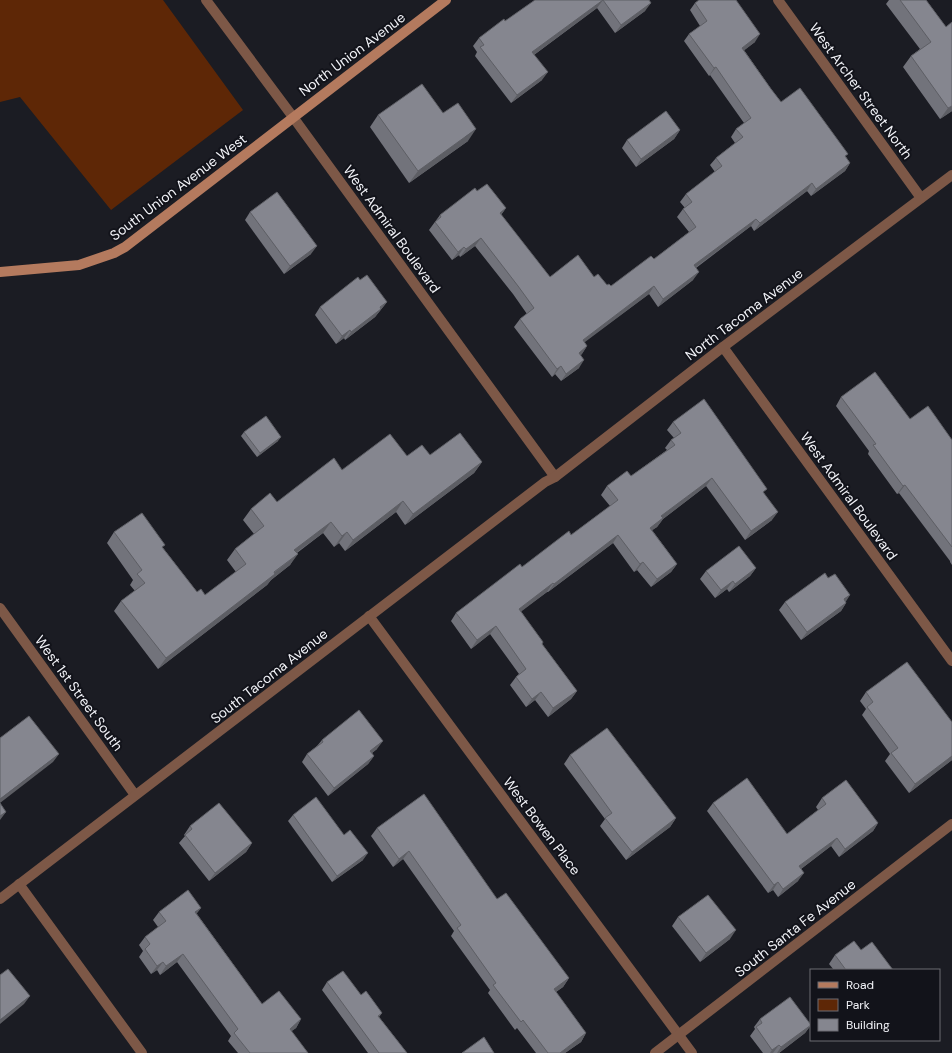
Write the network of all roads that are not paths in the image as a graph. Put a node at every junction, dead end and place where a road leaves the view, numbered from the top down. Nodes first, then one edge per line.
1 (206, 0) edge
2 (446, 0) edge
3 (778, 0) edge
4 (293, 117) junction
5 (952, 175) edge
6 (921, 198) junction
7 (0, 272) edge
8 (723, 347) junction
9 (555, 477) junction
10 (0, 608) edge
11 (369, 616) junction
12 (952, 661) edge
13 (135, 795) junction
14 (952, 824) edge
15 (19, 884) junction
16 (0, 899) edge
17 (679, 1035) junction
18 (142, 1053) edge
19 (655, 1053) edge
20 (692, 1053) edge

1 - 4 street, West Admiral Boulevard
2 - 4 street, North Union Avenue
3 - 6 street, West Archer Street North
4 - 7 street, South Union Avenue West
4 - 9 street, West Admiral Boulevard
5 - 6 street, North Tacoma Avenue
6 - 8 street, North Tacoma Avenue
8 - 9 street, North Tacoma Avenue
8 - 12 street, West Admiral Boulevard
9 - 11 street, South Tacoma Avenue
10 - 13 street, West 1st Street South
11 - 13 street, South Tacoma Avenue
11 - 17 street, West Bowen Place
13 - 15 street, South Tacoma Avenue
14 - 17 street, South Santa Fe Avenue
15 - 16 street, South Tacoma Avenue
15 - 18 street
17 - 19 street, South Santa Fe Avenue
17 - 20 street, West Bowen Place

